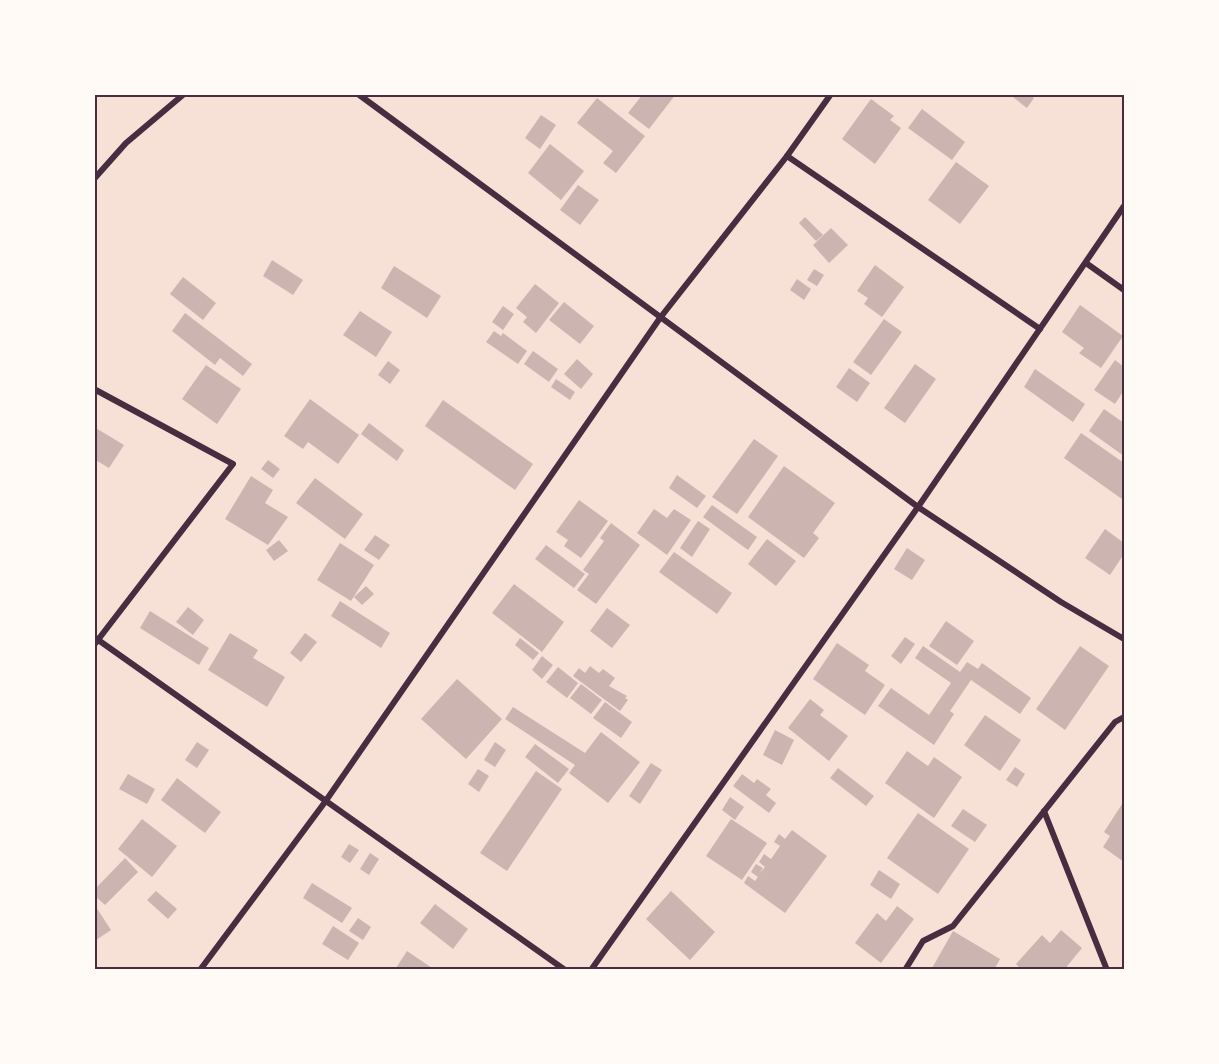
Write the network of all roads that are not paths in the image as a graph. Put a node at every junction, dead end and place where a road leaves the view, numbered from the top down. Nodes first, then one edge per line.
1 (184, 94) edge
2 (358, 94) edge
3 (831, 94) edge
4 (788, 156) junction
5 (94, 179) edge
6 (1125, 206) edge
7 (1086, 263) junction
8 (1125, 290) edge
9 (660, 318) junction
10 (1040, 329) junction
11 (94, 389) edge
12 (918, 507) junction
13 (1125, 639) edge
14 (96, 641) edge
15 (1125, 717) edge
16 (325, 802) junction
17 (1044, 811) junction
18 (200, 969) edge
19 (565, 969) edge
20 (591, 969) edge
21 (905, 969) edge
22 (1107, 969) edge

1 - 5 street
2 - 9 street
3 - 4 street
4 - 9 street
4 - 10 street
6 - 7 street
7 - 8 street
7 - 10 street
9 - 12 street
9 - 16 street
10 - 12 street
11 - 14 street
12 - 13 street
12 - 20 street
14 - 16 street
15 - 17 street
16 - 18 street
16 - 19 street
17 - 21 street
17 - 22 street

